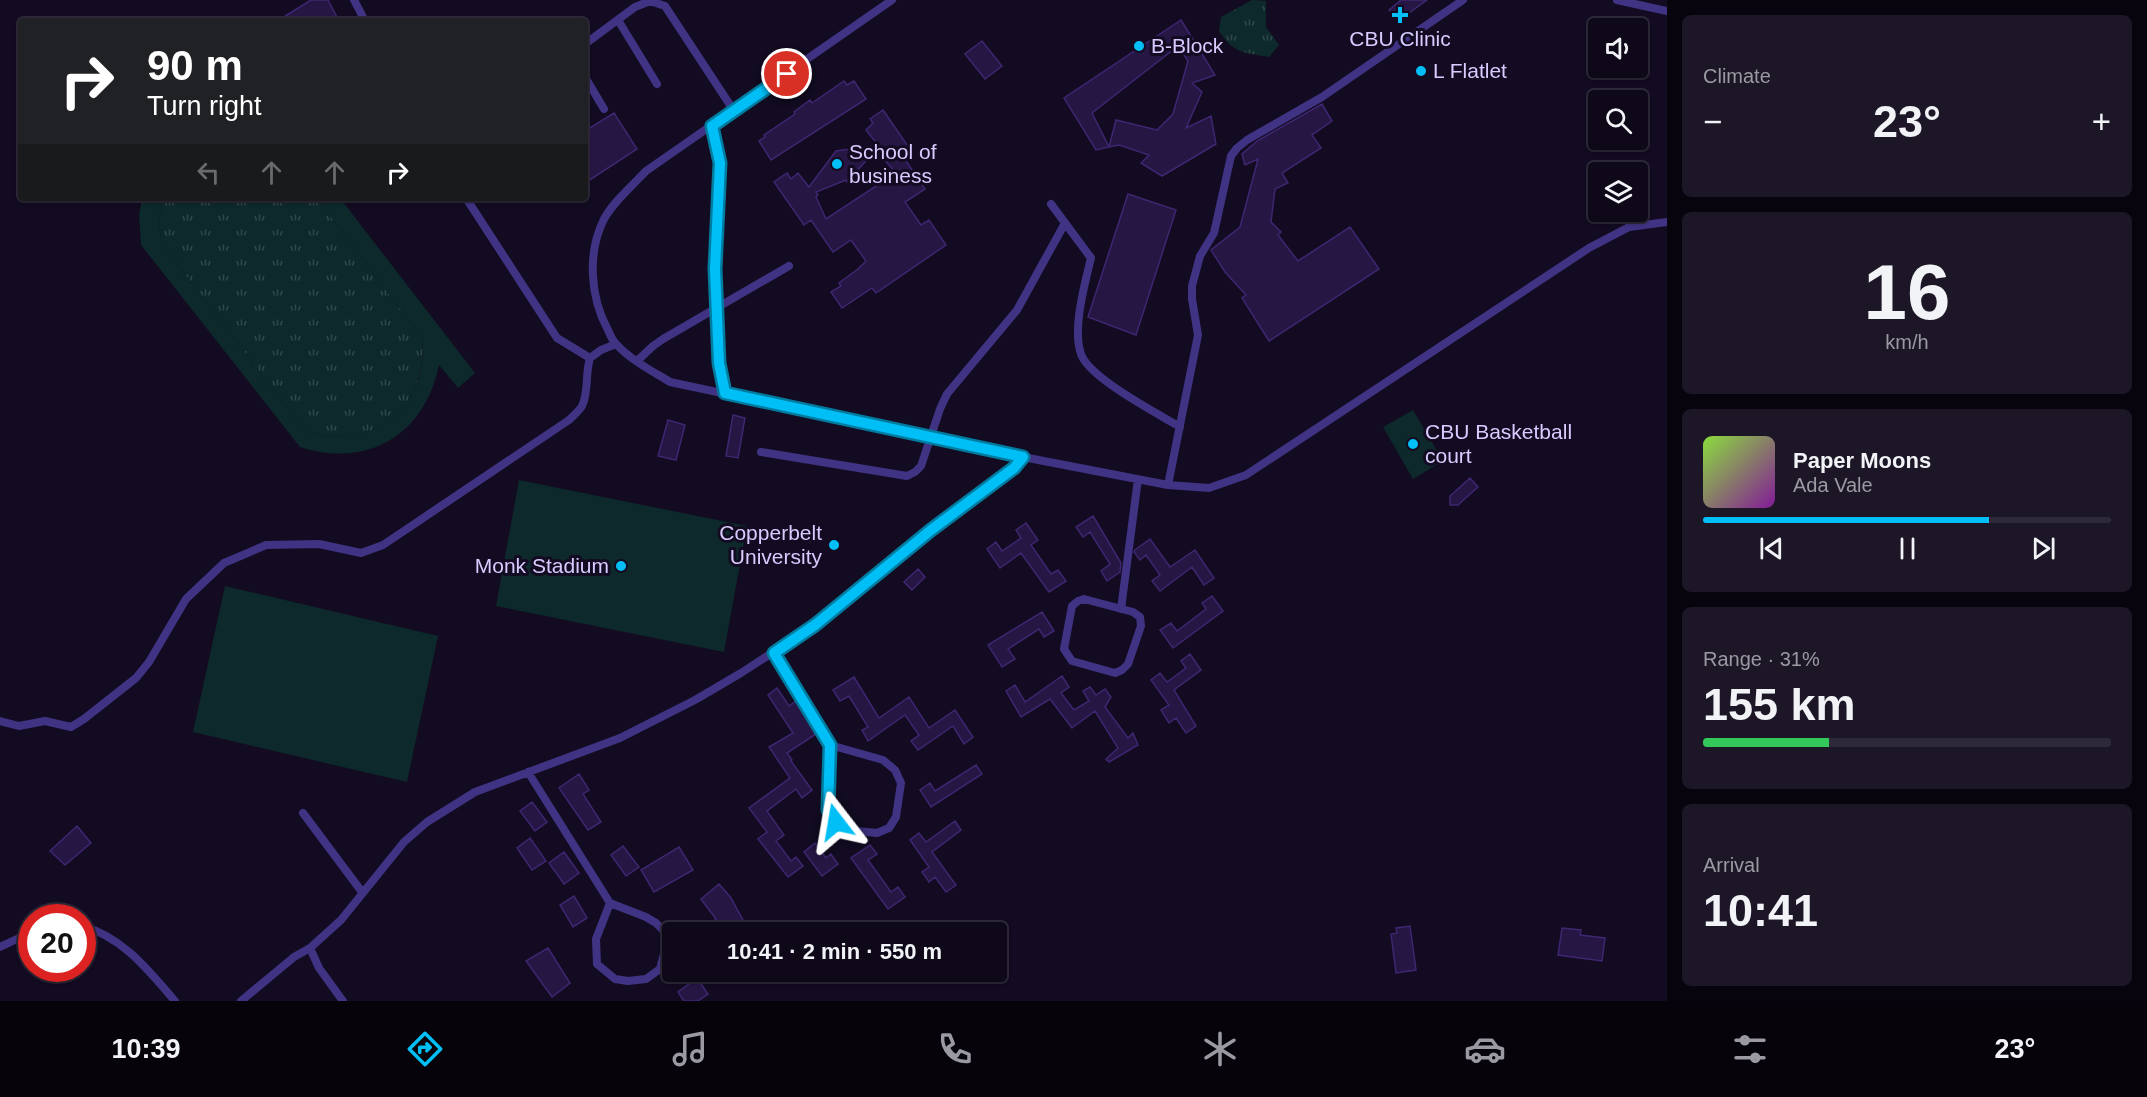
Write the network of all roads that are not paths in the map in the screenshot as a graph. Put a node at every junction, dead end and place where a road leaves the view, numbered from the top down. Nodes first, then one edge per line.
1 (354, 0) edge
2 (892, 0) edge
3 (1463, 0) edge
4 (1617, 0) edge
5 (1667, 10) edge
6 (363, 18) edge
7 (618, 20) junction
8 (588, 42) edge
9 (588, 81) edge
10 (657, 84) dead end
11 (604, 109) dead end
12 (734, 111) junction
13 (712, 126) junction
14 (468, 201) edge
15 (1051, 204) dead end
16 (1667, 222) edge
17 (1065, 224) junction
18 (789, 266) dead end
19 (717, 307) junction
20 (616, 344) junction
21 (590, 358) junction
22 (638, 361) junction
23 (725, 393) junction
24 (1180, 428) junction
25 (932, 438) junction
26 (761, 452) dead end
27 (1023, 457) junction
28 (1138, 479) junction
29 (1168, 485) junction
30 (1121, 609) junction
31 (774, 653) junction
32 (0, 721) edge
33 (830, 745) junction
34 (528, 772) junction
35 (303, 813) dead end
36 (362, 892) junction
37 (610, 903) junction
38 (96, 931) edge
39 (18, 939) edge
40 (0, 947) edge
41 (310, 948) junction
42 (175, 1001) edge
43 (241, 1001) edge
44 (343, 1001) edge

1 - 6 lane
2 - 12 lane
3 - 24 lane
4 - 5 lane
7 - 8 lane
7 - 10 lane
7 - 12 lane
9 - 11 lane
12 - 13 lane
13 - 19 lane
13 - 20 lane
14 - 21 lane
15 - 17 lane
16 - 29 lane
17 - 24 lane
17 - 25 lane
18 - 19 lane
19 - 22 lane
19 - 23 lane
20 - 21 lane
20 - 22 lane
21 - 32 lane
22 - 23 lane
23 - 25 lane
24 - 29 lane
25 - 26 lane
25 - 27 lane
27 - 28 lane
27 - 31 lane
28 - 29 lane
28 - 30 lane
30 - 30 lane
31 - 33 lane
31 - 34 lane
33 - 33 lane
34 - 36 lane
34 - 37 lane
35 - 36 lane
36 - 41 lane
37 - 37 lane
38 - 42 lane
39 - 40 lane
41 - 43 lane
41 - 44 lane

